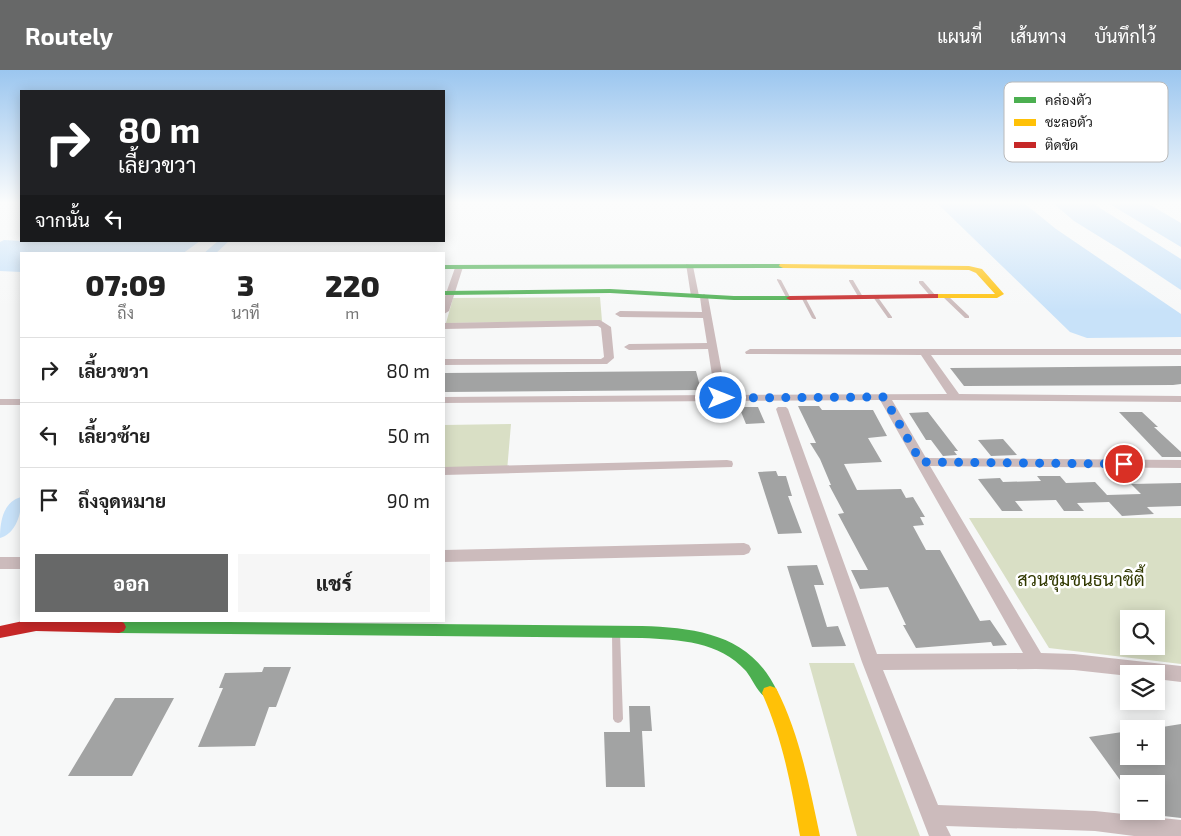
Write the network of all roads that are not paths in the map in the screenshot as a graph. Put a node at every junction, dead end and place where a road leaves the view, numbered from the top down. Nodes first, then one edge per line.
1 (459, 266) junction
2 (689, 266) junction
3 (445, 267) edge
4 (779, 280) dead end
5 (851, 282) dead end
6 (921, 282) dead end
7 (447, 293) edge
8 (699, 296) junction
9 (939, 296) junction
10 (788, 297) junction
11 (803, 297) junction
12 (861, 297) junction
13 (875, 297) junction
14 (620, 314) dead end
15 (707, 315) junction
16 (890, 317) dead end
17 (814, 318) dead end
18 (967, 318) dead end
19 (445, 326) edge
20 (712, 346) junction
21 (629, 347) dead end
22 (750, 352) dead end
23 (924, 352) junction
24 (1181, 352) edge
25 (445, 362) edge
26 (884, 397) junction
27 (955, 397) junction
28 (721, 398) junction
29 (1181, 399) edge
30 (445, 400) edge
31 (4, 402) edge
32 (20, 402) edge
33 (782, 408) dead end
34 (921, 462) junction
35 (727, 464) dead end
36 (1181, 464) edge
37 (445, 471) edge
38 (744, 549) dead end
39 (445, 556) edge
40 (0, 563) edge
41 (20, 563) edge
42 (0, 632) edge
43 (616, 632) junction
44 (1036, 660) junction
45 (871, 662) junction
46 (1181, 674) edge
47 (618, 720) dead end
48 (932, 816) junction
49 (1181, 831) edge
50 (810, 836) edge
51 (940, 836) edge

1 - 2 street
1 - 3 street
1 - 7 street
2 - 8 street
2 - 9 street
4 - 10 lane
5 - 12 lane
6 - 9 lane
7 - 8 street
8 - 10 street
8 - 15 street
9 - 13 street
9 - 18 lane
10 - 11 street
11 - 12 street
11 - 17 lane
12 - 13 street
13 - 16 lane
14 - 15 street
15 - 20 street
19 - 25 street
20 - 21 street
20 - 28 street
22 - 23 street
23 - 24 street
23 - 27 street
26 - 27 street
26 - 28 street
26 - 34 street
27 - 29 street
28 - 30 street
31 - 32 street
33 - 45 street
34 - 36 street
34 - 44 street
35 - 37 street
38 - 39 street
40 - 41 street
42 - 43 street
43 - 47 lane
43 - 50 street
44 - 45 street
44 - 46 street
45 - 48 street
48 - 49 street
48 - 51 street

